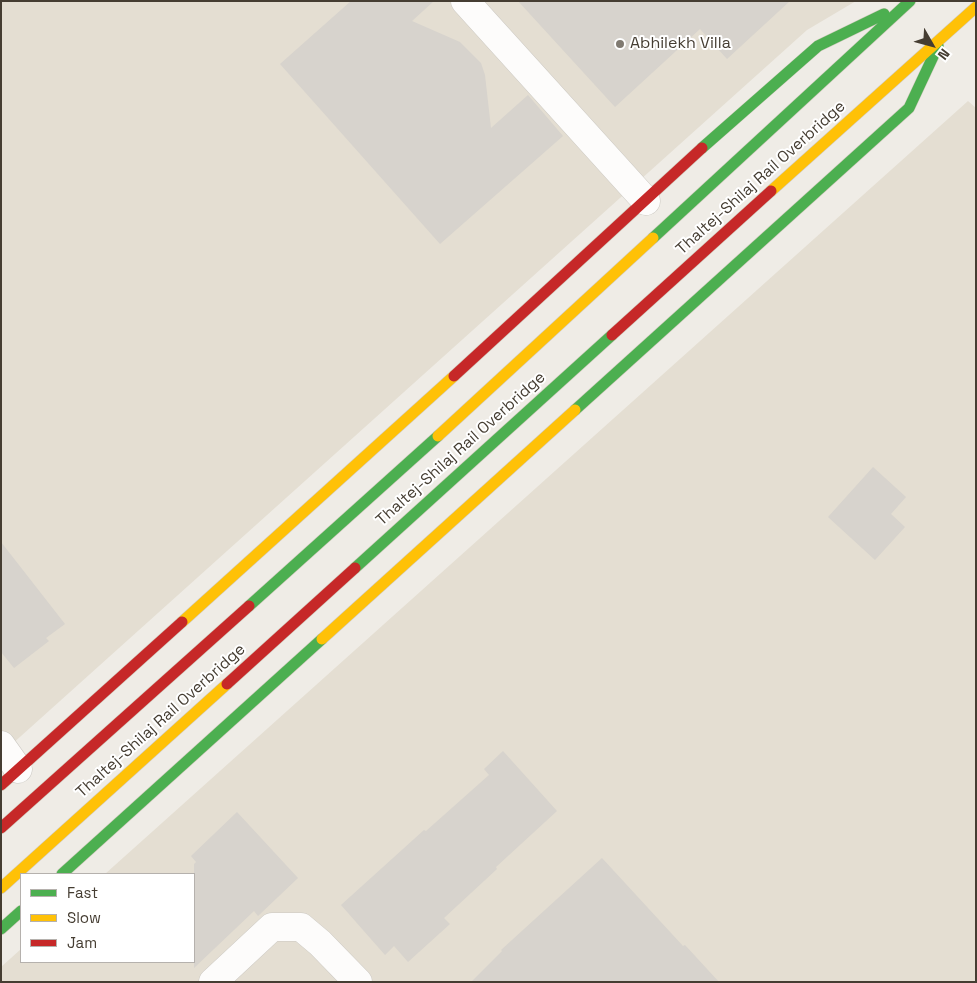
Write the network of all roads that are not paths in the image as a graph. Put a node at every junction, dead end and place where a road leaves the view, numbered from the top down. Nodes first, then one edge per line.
1 (465, 1) edge
2 (910, 1) edge
3 (976, 7) edge
4 (943, 36) junction
5 (646, 200) junction
6 (1, 745) edge
7 (10, 777) edge
8 (1, 828) edge
9 (63, 873) edge
10 (1, 888) edge
11 (20, 912) edge
12 (1, 930) edge
13 (213, 982) edge
14 (358, 982) edge

1 - 5 street
2 - 5 main road
2 - 8 main road, Thaltej-Shilaj Rail Overbridge
3 - 4 main road, Thaltej-Shilaj Rail Overbridge
4 - 9 main road
4 - 10 main road, Thaltej-Shilaj Rail Overbridge
5 - 7 main road
6 - 7 street
11 - 12 main road
13 - 14 street

